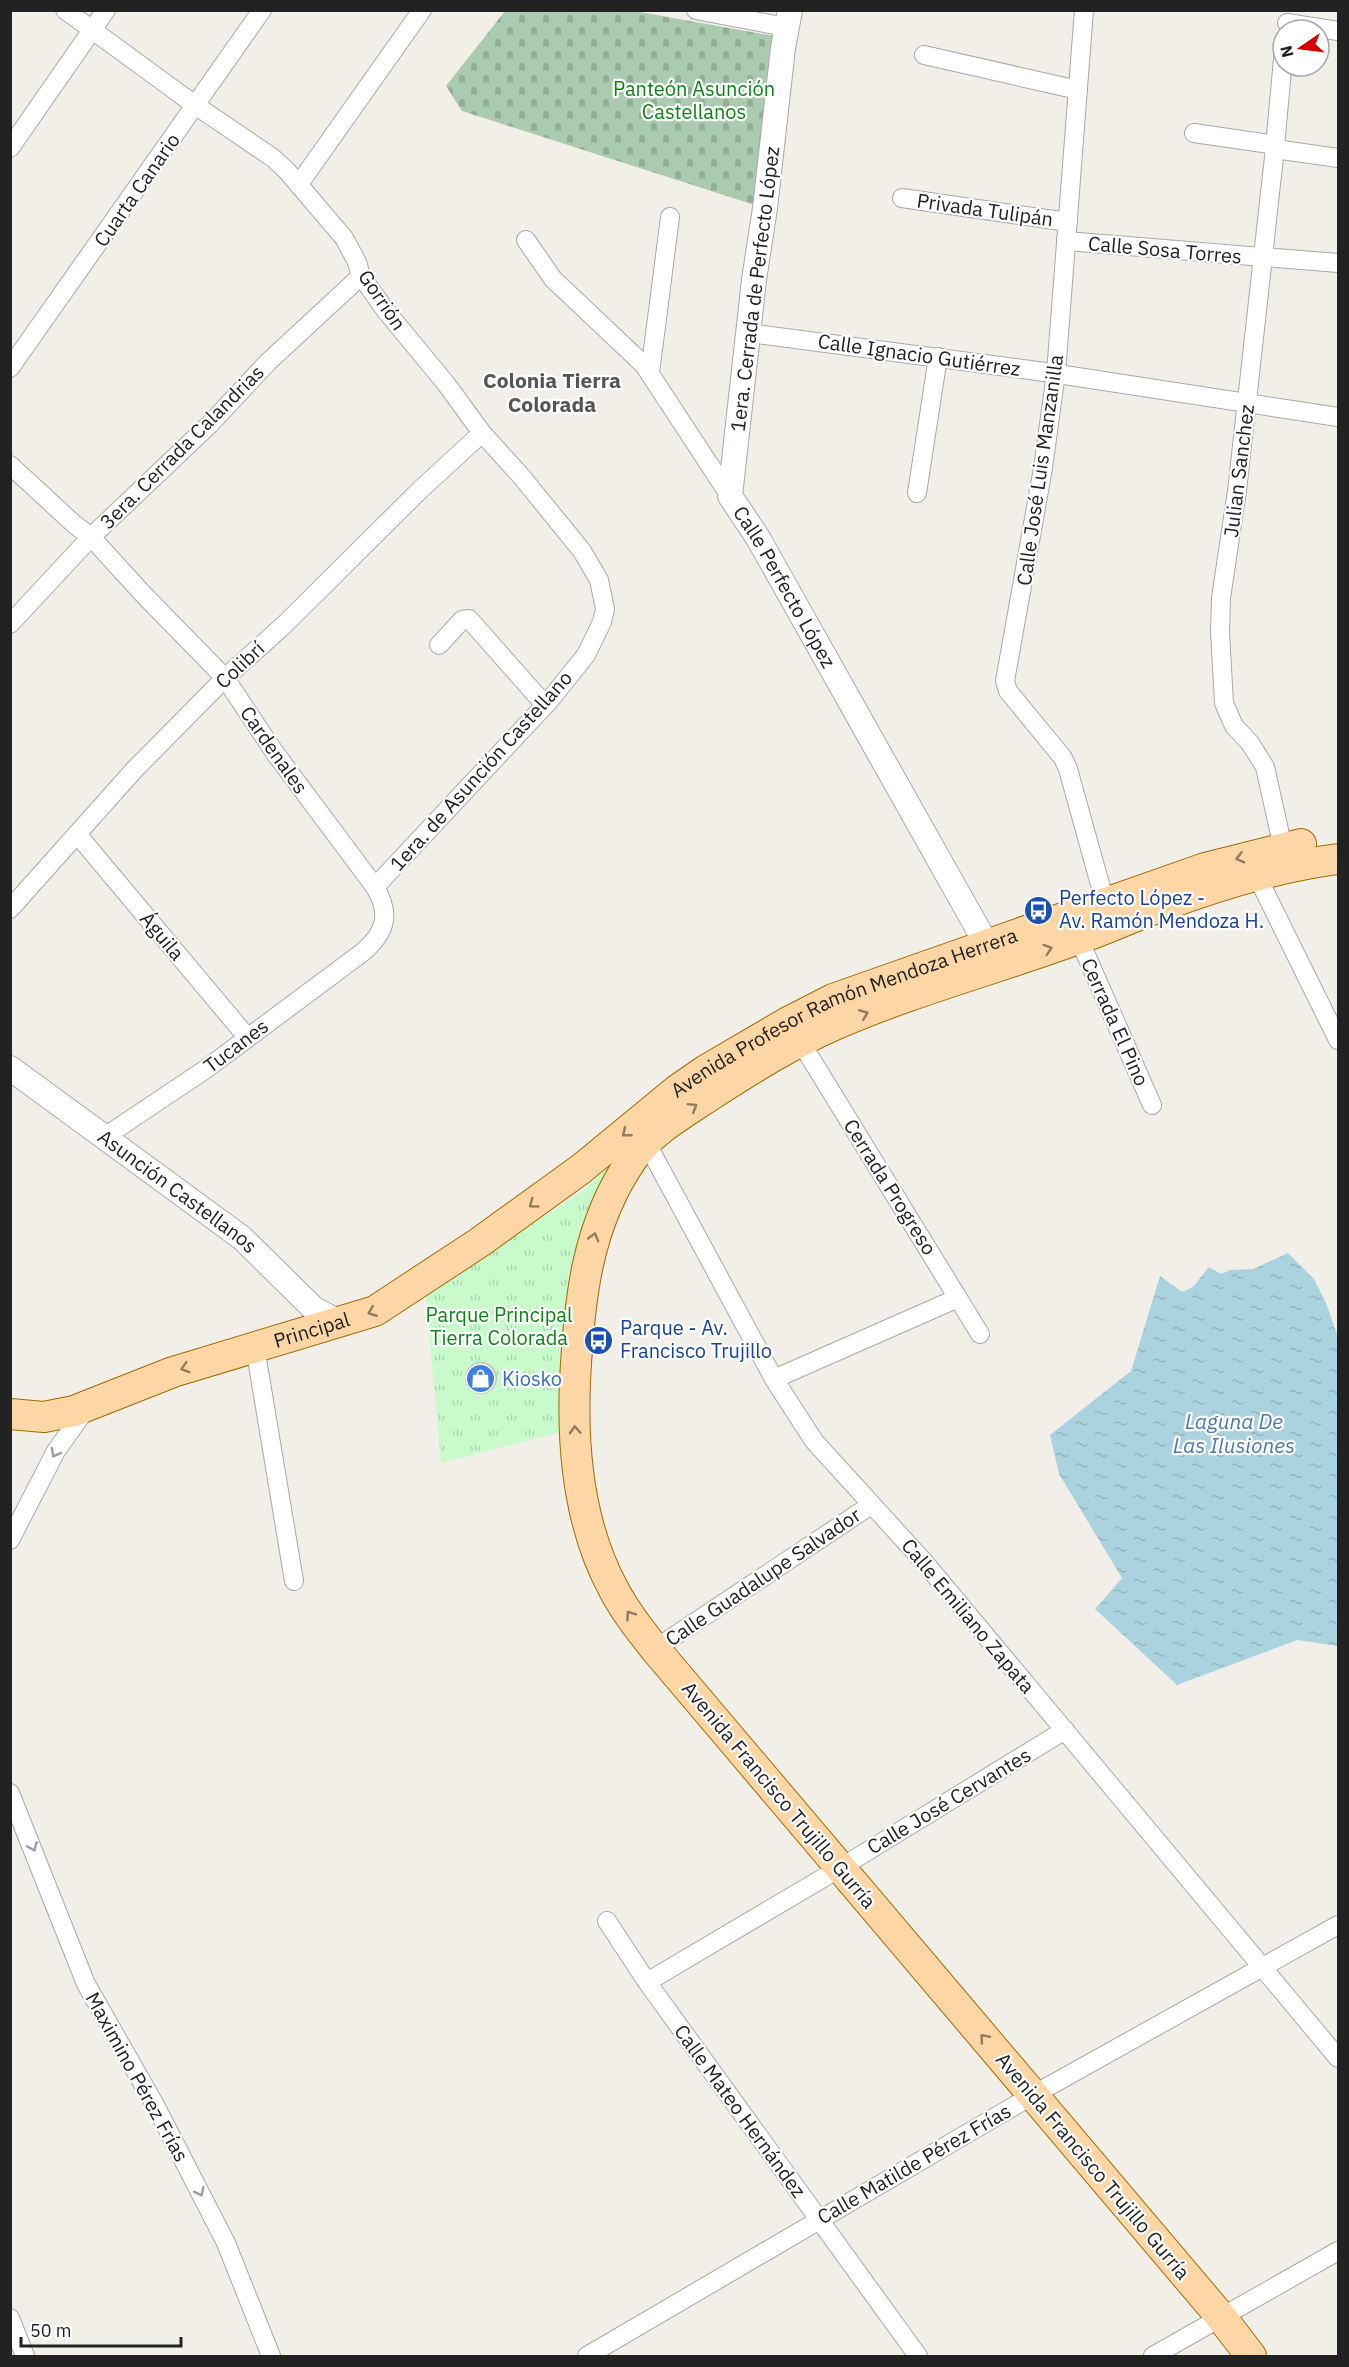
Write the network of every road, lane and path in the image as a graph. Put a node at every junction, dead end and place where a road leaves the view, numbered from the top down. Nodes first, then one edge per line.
1 (65, 10) edge
2 (106, 10) edge
3 (262, 10) edge
4 (422, 10) edge
5 (696, 10) edge
6 (1084, 10) edge
7 (788, 19) edge
8 (93, 30) junction
9 (924, 55) dead end
10 (1281, 78) edge
11 (1078, 90) junction
12 (195, 105) junction
13 (1194, 133) dead end
14 (1275, 147) junction
15 (10, 148) edge
16 (1338, 159) edge
17 (299, 184) junction
18 (902, 198) dead end
19 (670, 217) dead end
20 (1068, 222) junction
21 (526, 240) dead end
22 (1066, 241) junction
23 (1263, 258) junction
24 (1338, 263) edge
25 (361, 276) junction
26 (749, 333) junction
27 (938, 357) junction
28 (10, 368) edge
29 (650, 373) junction
30 (1056, 373) junction
31 (1247, 402) junction
32 (1338, 417) edge
33 (482, 433) junction
34 (10, 465) edge
35 (917, 493) dead end
36 (730, 496) junction
37 (91, 537) junction
38 (10, 624) edge
39 (439, 645) dead end
40 (586, 655) joint
41 (225, 678) junction
42 (545, 705) junction
43 (77, 834) junction
44 (1338, 838) edge
45 (1285, 858) junction
46 (1338, 859) edge
47 (1257, 876) junction
48 (375, 887) junction
49 (10, 909) edge
50 (1109, 914) junction
51 (1078, 939) junction
52 (363, 952) joint
53 (991, 956) junction
54 (247, 1038) junction
55 (1338, 1040) edge
56 (800, 1041) junction
57 (10, 1068) edge
58 (1152, 1106) dead end
59 (106, 1136) junction
60 (646, 1142) junction
61 (581, 1169) junction
62 (608, 1200) junction
63 (958, 1298) junction
64 (339, 1322) junction
65 (980, 1334) dead end
66 (255, 1347) junction
67 (774, 1379) junction
68 (89, 1405) junction
69 (10, 1414) edge
70 (871, 1505) junction
71 (10, 1540) edge
72 (294, 1581) dead end
73 (655, 1649) junction
74 (1065, 1730) junction
75 (10, 1793) edge
76 (840, 1868) junction
77 (607, 1921) dead end
78 (1338, 1925) edge
79 (1263, 1968) junction
80 (647, 1982) junction
81 (1338, 2058) edge
82 (1033, 2095) junction
83 (819, 2220) junction
84 (1338, 2251) edge
85 (1221, 2317) junction
86 (10, 2318) edge
87 (25, 2356) edge
88 (271, 2356) edge
89 (587, 2356) edge
90 (918, 2356) edge
91 (1153, 2356) edge
92 (1251, 2356) edge

1 - 8 street, Gorrión
2 - 8 street
3 - 12 street, Cuarta Canario
4 - 17 street
5 - 7 street
6 - 11 street, Calle José Luis Manzanilla
7 - 26 street, 1era. Cerrada de Perfecto López
8 - 12 street, Gorrión
8 - 15 street
9 - 11 street
10 - 14 street, Julian Sanchez
11 - 20 street, Calle José Luis Manzanilla
12 - 17 street, Gorrión
12 - 28 street, Cuarta Canario
13 - 14 street
14 - 16 street
14 - 23 street, Julian Sanchez
17 - 25 street, Gorrión
18 - 20 street, Privada Tulipán
19 - 29 street
20 - 22 street, Calle José Luis Manzanilla
21 - 29 street, Calle Perfecto López
22 - 23 street, Calle Sosa Torres
22 - 30 street, Calle José Luis Manzanilla
23 - 24 street, Calle Sosa Torres
23 - 31 street, Julian Sanchez
25 - 33 street, Gorrión
25 - 37 street, 3era. Cerrada Calandrias
26 - 27 street, Calle Ignacio Gutiérrez
26 - 36 street, 1era. Cerrada de Perfecto López
27 - 30 street, Calle Ignacio Gutiérrez
27 - 35 street
29 - 36 street, Calle Perfecto López
30 - 31 street, Calle Ignacio Gutiérrez
30 - 50 street, Calle José Luis Manzanilla
31 - 32 street, Calle Ignacio Gutiérrez
31 - 45 street, Julian Sanchez
33 - 40 street, Gorrión
33 - 41 street, Colibrí
34 - 37 street, Cardenales
36 - 53 street, Calle Perfecto López
37 - 38 street, 3era. Cerrada Calandrias
37 - 41 street, Cardenales
39 - 42 street
40 - 42 street, 1era. de Asunción Castellano
41 - 43 street, Colibrí
41 - 48 street, Cardenales
42 - 48 street, 1era. de Asunción Castellano
43 - 49 street, Colibrí
43 - 54 street, Águila
44 - 45 main road, Avenida Profesor Ramón Mendoza Herrera
45 - 46 main road, Avenida Profesor Ramón Mendoza Herrera
45 - 47 main road, Avenida Profesor Ramón Mendoza Herrera
45 -> 50 main road, Avenida Profesor Ramón Mendoza Herrera
47 - 50 main road, Avenida Profesor Ramón Mendoza Herrera
47 - 55 street
48 - 52 street, Cardenales
50 - 51 main road, Avenida Profesor Ramón Mendoza Herrera
50 - 53 main road, Avenida Profesor Ramón Mendoza Herrera
53 -> 51 main road, Avenida Profesor Ramón Mendoza Herrera
51 - 58 street, Cerrada El Pino
52 - 54 street, Tucanes
56 -> 53 main road, Avenida Profesor Ramón Mendoza Herrera
53 -> 61 main road, Avenida Profesor Ramón Mendoza Herrera
54 - 59 street, Tucanes
60 -> 56 main road, Avenida Profesor Ramón Mendoza Herrera
56 - 63 street, Cerrada Progreso
57 - 59 street, Asunción Castellanos
59 - 64 street, Asunción Castellanos
60 - 62 main road, Avenida Francisco Trujillo Gurría
60 - 67 street, Calle Emiliano Zapata
61 - 62 main road
61 -> 64 main road, Principal
73 -> 62 main road, Avenida Francisco Trujillo Gurría
63 - 65 street, Cerrada Progreso
63 - 67 street
64 - 66 main road, Principal
66 -> 68 main road, Principal
66 - 72 street
67 - 70 street, Calle Emiliano Zapata
68 - 69 main road, Principal
68 -> 71 street
70 - 73 street, Calle Guadalupe Salvador
70 - 74 street, Calle Emiliano Zapata
73 - 76 main road, Avenida Francisco Trujillo Gurría
74 - 76 street, Calle José Cervantes
74 - 79 street, Calle Emiliano Zapata
75 -> 88 street, Maximino Pérez Frías
76 - 80 street, Calle José Cervantes
82 -> 76 main road, Avenida Francisco Trujillo Gurría
77 - 80 street, Calle Mateo Hernández
78 - 79 street, Calle Matilde Pérez Frías
79 - 81 street, Calle Emiliano Zapata
79 - 82 street, Calle Matilde Pérez Frías
80 - 83 street, Calle Mateo Hernández
82 - 83 street, Calle Matilde Pérez Frías
82 - 85 main road, Avenida Francisco Trujillo Gurría
83 - 89 street, Calle Matilde Pérez Frías
83 - 90 street, Calle Mateo Hernández
84 - 85 street
85 - 91 street
85 - 92 main road, Avenida Francisco Trujillo Gurría
86 - 87 street

